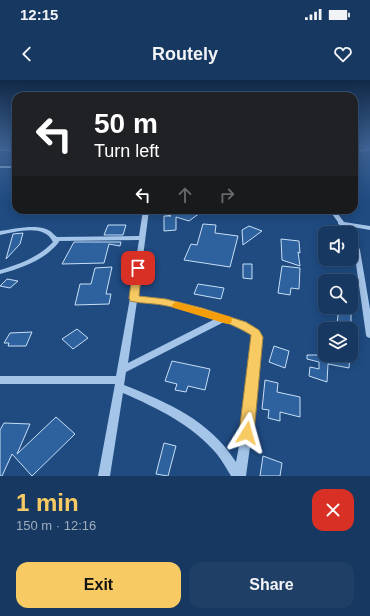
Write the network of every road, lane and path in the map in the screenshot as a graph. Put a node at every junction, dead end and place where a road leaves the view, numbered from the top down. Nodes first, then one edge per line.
1 (0, 167) edge
2 (12, 167) edge
3 (145, 214) edge
4 (334, 214) edge
5 (340, 223) junction
6 (343, 226) edge
7 (370, 228) edge
8 (0, 233) edge
9 (142, 238) junction
10 (55, 239) junction
11 (358, 257) edge
12 (0, 272) edge
13 (134, 298) junction
14 (223, 319) junction
15 (370, 335) edge
16 (122, 370) junction
17 (0, 380) edge
18 (119, 384) junction
19 (104, 476) edge
20 (239, 476) edge

1 - 2 street
3 - 9 street
4 - 5 street
5 - 6 street
5 - 7 street
8 - 10 street
9 - 10 street
9 - 13 street
10 - 12 street
11 - 15 street
13 - 14 street
13 - 16 street
14 - 16 street
14 - 20 street
16 - 18 street
17 - 18 street
18 - 19 street
18 - 20 street

